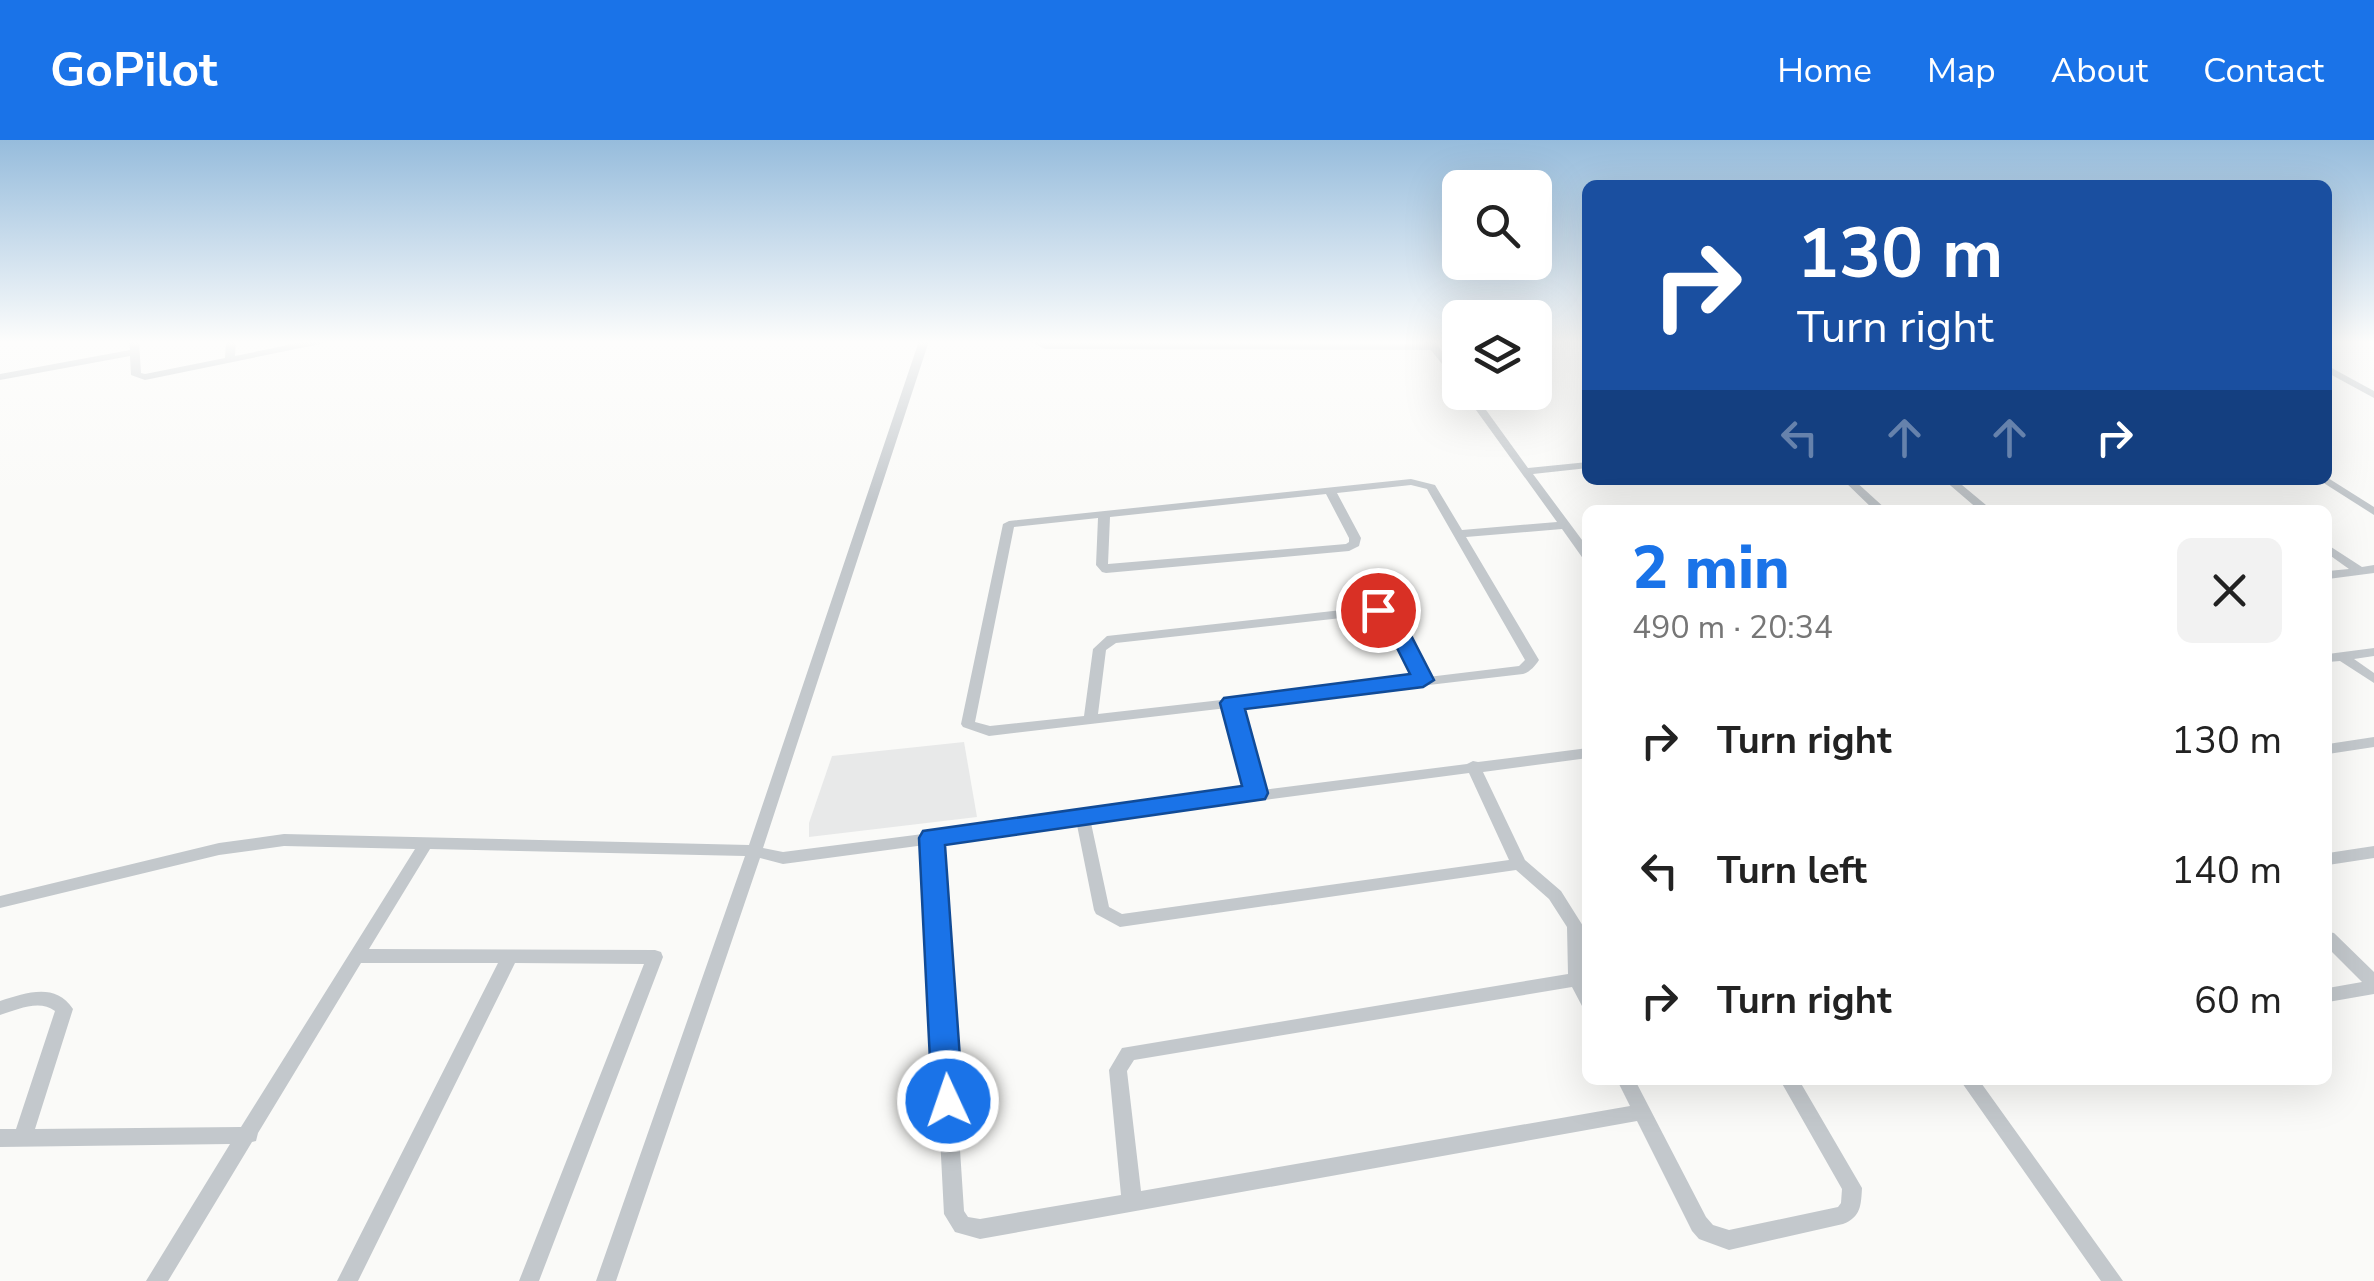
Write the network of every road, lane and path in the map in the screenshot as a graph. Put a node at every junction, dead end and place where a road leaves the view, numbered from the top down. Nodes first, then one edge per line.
1 (906, 394) edge
2 (1481, 410) edge
3 (1582, 466) edge
4 (1527, 471) junction
5 (1854, 485) edge
6 (1955, 485) edge
7 (2332, 485) edge
8 (1330, 491) junction
9 (1876, 505) edge
10 (1980, 505) edge
11 (2374, 512) edge
12 (1104, 513) junction
13 (1564, 526) junction
14 (1458, 534) junction
15 (1582, 549) edge
16 (2332, 553) edge
17 (2374, 568) edge
18 (2359, 570) junction
19 (2332, 573) edge
20 (2374, 652) edge
21 (2335, 657) edge
22 (2374, 679) edge
23 (1423, 680) junction
24 (1232, 703) junction
25 (1092, 718) junction
26 (2374, 742) edge
27 (2332, 748) edge
28 (1582, 754) edge
29 (1473, 766) junction
30 (1256, 793) junction
31 (1083, 819) junction
32 (932, 838) junction
33 (425, 845) junction
34 (754, 850) junction
35 (2374, 852) edge
36 (2332, 858) edge
37 (1519, 864) junction
38 (0, 902) edge
39 (2332, 942) edge
40 (357, 956) junction
41 (508, 960) junction
42 (1577, 979) junction
43 (2374, 985) edge
44 (1582, 989) edge
45 (2332, 993) edge
46 (0, 1008) edge
47 (1628, 1085) edge
48 (1792, 1085) edge
49 (1973, 1085) edge
50 (1642, 1112) junction
51 (24, 1134) junction
52 (249, 1136) junction
53 (0, 1138) edge
54 (1132, 1202) junction
55 (156, 1281) edge
56 (347, 1281) edge
57 (529, 1281) edge
58 (606, 1281) edge
59 (2113, 1281) edge

1 - 34 street
2 - 4 street
3 - 4 street
4 - 13 street
5 - 9 street
6 - 10 street
7 - 11 street
8 - 12 street
8 - 12 street
8 - 14 street
12 - 25 street
13 - 14 street
13 - 15 street
14 - 23 street
16 - 18 street
17 - 18 street
18 - 19 street
20 - 21 street
21 - 22 street
23 - 24 street
23 - 25 street
24 - 25 street
24 - 30 street
26 - 27 street
28 - 29 street
29 - 30 street
29 - 37 street
30 - 31 street
31 - 32 street
31 - 37 street
32 - 34 street
32 - 54 street
33 - 34 street
33 - 38 street
33 - 40 street
34 - 58 street
35 - 36 street
37 - 42 street
39 - 43 street
40 - 41 street
40 - 52 street
41 - 56 street
41 - 57 street
42 - 44 street
42 - 54 street
43 - 45 street
46 - 51 street
47 - 50 street
48 - 50 street
49 - 59 street
50 - 54 street
51 - 52 street
51 - 53 street
52 - 55 street

